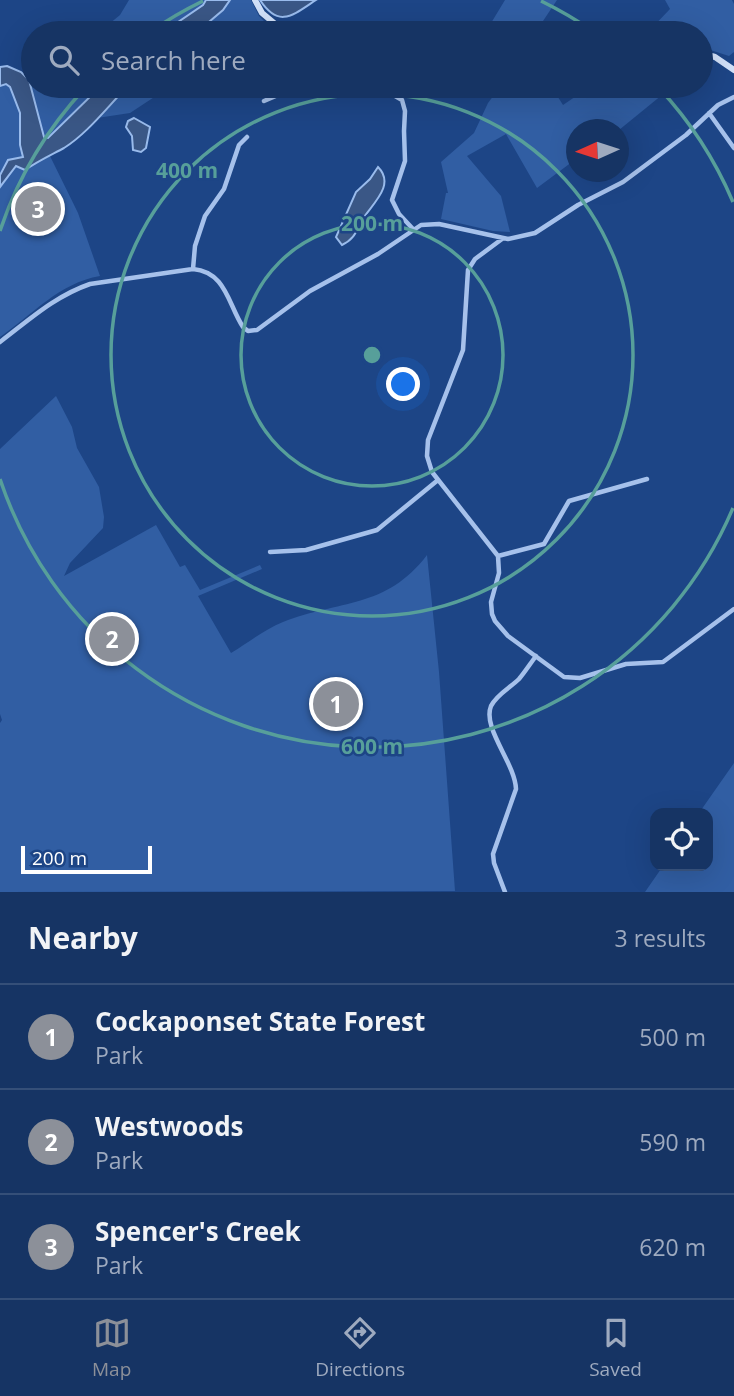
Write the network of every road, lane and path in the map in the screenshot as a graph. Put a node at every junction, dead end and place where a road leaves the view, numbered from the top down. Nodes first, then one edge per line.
1 (255, 0) edge
2 (272, 21) edge
3 (713, 56) edge
4 (734, 69) edge
5 (734, 97) edge
6 (271, 98) edge
7 (400, 98) edge
8 (264, 101) dead end
9 (709, 113) junction
10 (247, 137) dead end
11 (734, 148) edge
12 (413, 229) junction
13 (503, 239) junction
14 (193, 269) junction
15 (0, 342) edge
16 (647, 479) dead end
17 (438, 480) junction
18 (270, 552) dead end
19 (498, 556) junction
20 (734, 609) edge
21 (536, 656) junction
22 (505, 892) edge

1 - 2 main road
3 - 4 main road
5 - 9 street
6 - 8 street
7 - 12 street
9 - 11 street
9 - 13 street
10 - 14 street
12 - 13 street
12 - 14 street
13 - 17 street
14 - 15 street
16 - 19 street
17 - 18 street
17 - 19 street
19 - 21 street
20 - 21 street
21 - 22 street

